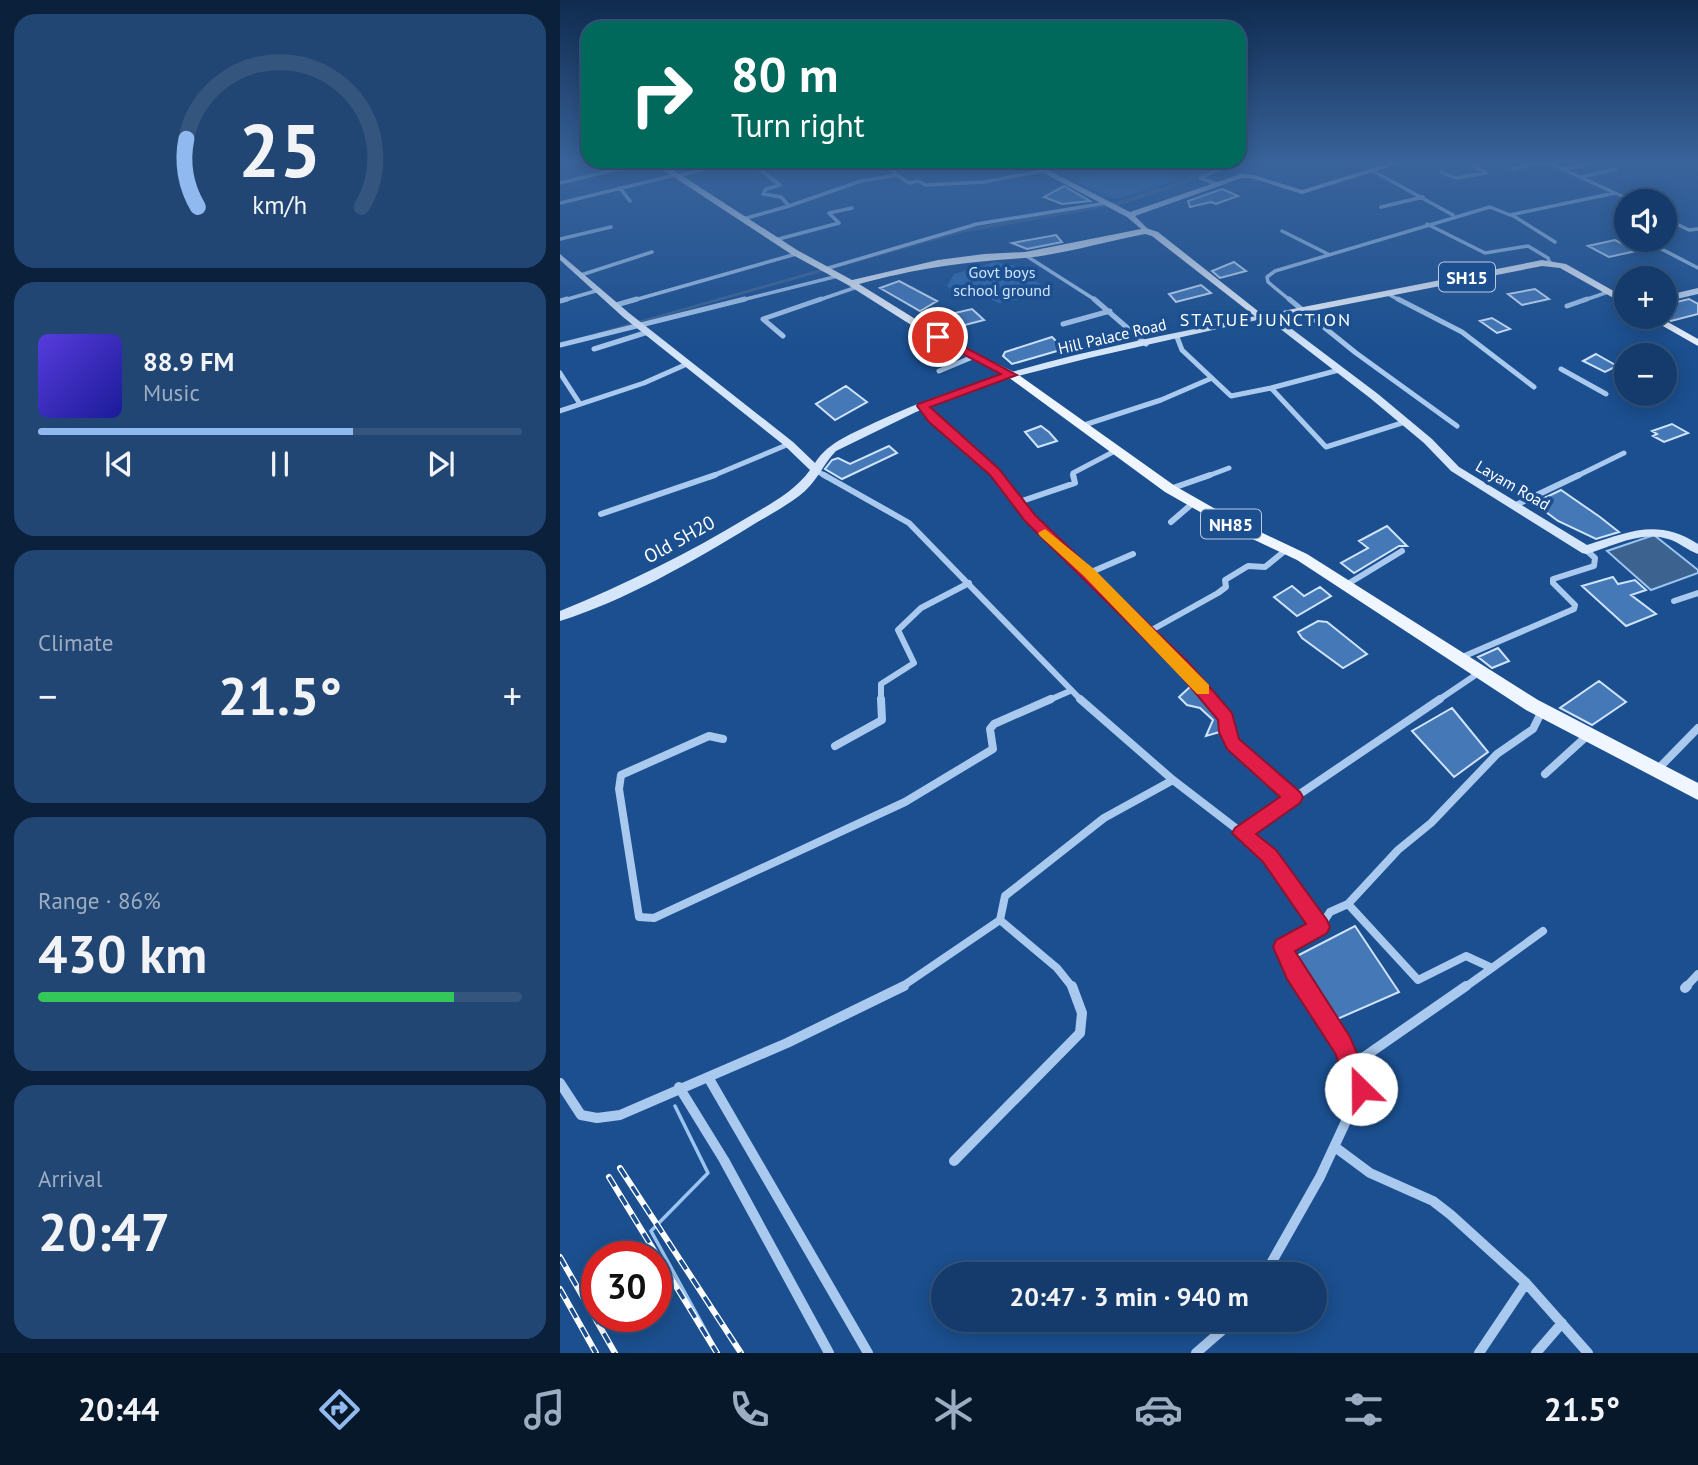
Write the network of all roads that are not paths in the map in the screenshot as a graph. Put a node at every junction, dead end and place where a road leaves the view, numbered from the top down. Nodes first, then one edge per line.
1 (752, 225) edge
2 (831, 225) edge
3 (975, 225) edge
4 (1141, 225) edge
5 (1419, 225) edge
6 (1430, 225) edge
7 (1528, 225) edge
8 (1679, 225) edge
9 (611, 227) dead end
10 (1698, 229) edge
11 (1146, 230) junction
12 (1282, 231) dead end
13 (560, 239) edge
14 (775, 240) junction
15 (1555, 242) dead end
16 (652, 252) dead end
17 (1667, 252) edge
18 (796, 254) junction
19 (1025, 254) junction
20 (1328, 254) junction
21 (560, 256) edge
22 (1550, 263) junction
23 (1698, 268) edge
24 (832, 273) junction
25 (581, 275) junction
26 (854, 285) junction
27 (599, 290) junction
28 (1698, 291) edge
29 (1608, 292) junction
30 (1386, 293) junction
31 (1614, 295) edge
32 (1677, 296) edge
33 (560, 301) edge
34 (616, 305) junction
35 (1567, 306) dead end
36 (1301, 310) junction
37 (1110, 311) junction
38 (1265, 317) junction
39 (635, 321) junction
40 (1063, 324) dead end
41 (1673, 329) edge
42 (648, 332) junction
43 (783, 336) dead end
44 (1177, 337) junction
45 (1698, 343) edge
46 (1146, 344) junction
47 (560, 345) edge
48 (594, 349) dead end
49 (975, 356) junction
50 (687, 363) junction
51 (1561, 369) dead end
52 (1339, 370) junction
53 (939, 371) dead end
54 (560, 373) edge
55 (1012, 375) junction
56 (1212, 378) junction
57 (562, 382) edge
58 (1271, 387) junction
59 (1534, 387) dead end
60 (1606, 394) dead end
61 (580, 404) junction
62 (923, 406) junction
63 (560, 411) edge
64 (1405, 422) junction
65 (1081, 426) junction
66 (1457, 426) dead end
67 (789, 444) junction
68 (1115, 451) junction
69 (1624, 453) dead end
70 (1229, 468) dead end
71 (812, 476) junction
72 (1170, 489) junction
73 (1019, 502) junction
74 (1193, 503) junction
75 (1516, 506) junction
76 (601, 514) dead end
77 (1171, 522) dead end
78 (1286, 550) junction
79 (1586, 550) junction
80 (1698, 550) edge
81 (1402, 551) dead end
82 (1133, 554) dead end
83 (1089, 573) junction
84 (969, 583) junction
85 (1346, 585) junction
86 (1698, 593) edge
87 (1674, 601) dead end
88 (560, 616) edge
89 (1148, 632) junction
90 (1459, 658) junction
91 (1481, 672) junction
92 (1070, 691) junction
93 (1542, 711) junction
94 (1698, 728) edge
95 (1588, 735) junction
96 (723, 739) dead end
97 (835, 746) dead end
98 (1656, 770) junction
99 (1545, 774) dead end
100 (1173, 780) junction
101 (1698, 792) edge
102 (1294, 797) junction
103 (1241, 833) junction
104 (1348, 904) junction
105 (1000, 920) junction
106 (1320, 927) junction
107 (1543, 931) dead end
108 (1492, 968) junction
109 (1698, 974) edge
110 (1685, 988) dead end
111 (1352, 1066) junction
112 (709, 1077) junction
113 (560, 1083) edge
114 (679, 1087) junction
115 (1335, 1147) junction
116 (954, 1161) dead end
117 (1272, 1262) edge
118 (1525, 1283) junction
119 (1562, 1323) junction
120 (1220, 1332) edge
121 (829, 1353) edge
122 (868, 1353) edge
123 (1196, 1353) edge
124 (1479, 1353) edge
125 (1536, 1353) edge
126 (1588, 1353) edge

1 - 14 main road, NH85
2 - 14 street
3 - 24 street
4 - 11 main road
5 - 20 street
6 - 22 street
7 - 15 street
8 - 10 street
9 - 13 street
11 - 19 main road
11 - 38 main road
12 - 20 street
14 - 18 main road, NH85
16 - 25 street
17 - 23 street
18 - 24 main road, NH85
18 - 34 street
19 - 26 main road
19 - 37 street
20 - 36 street
21 - 25 main road
22 - 29 main road
22 - 30 main road, SH15
24 - 26 main road, NH85
24 - 39 street
25 - 27 main road
26 - 43 street
26 - 49 main road, NH85
27 - 33 street
27 - 34 main road
28 - 32 main road
29 - 31 main road
29 - 35 street
30 - 36 main road, SH15
30 - 59 street
34 - 39 main road
36 - 38 main road, SH15
36 - 66 street
37 - 40 street
37 - 46 street
38 - 44 main road, Hill Palace Road
38 - 52 main road, Layam Road
39 - 42 main road
39 - 47 street
41 - 45 main road
42 - 48 street
42 - 50 main road
44 - 46 main road, Hill Palace Road
44 - 56 street
46 - 55 main road, Hill Palace Road
49 - 53 street
49 - 55 main road, NH85
50 - 61 street
50 - 67 main road
51 - 60 street
52 - 58 street
52 - 64 main road, Layam Road
54 - 57 street
55 - 62 main road
55 - 65 main road, NH85 / NH85
56 - 58 street
56 - 65 street
57 - 61 street
58 - 64 street
61 - 63 street
62 - 71 main road
62 - 73 street
64 - 75 main road, Layam Road
65 - 68 main road, NH85 / NH85
67 - 71 main road
67 - 76 street
68 - 72 main road, NH85 / NH85
68 - 73 street
69 - 75 street
70 - 72 street
71 - 84 street
71 - 88 main road, Old SH20
72 - 74 main road, NH85 / NH85
73 - 83 street
74 - 77 street
74 - 78 main road, NH85 / NH85
75 - 79 main road, Layam Road
78 - 85 main road, NH85 / NH85
78 - 89 street
79 - 80 main road
79 - 90 street
81 - 85 street
82 - 83 street
83 - 89 street
84 - 92 street
84 - 97 street
85 - 90 main road, NH85 / NH85
86 - 87 street
89 - 102 street
90 - 91 main road, NH85 / NH85
91 - 93 main road, NH85 / NH85
91 - 102 street
92 - 96 street
92 - 100 street
93 - 95 main road, NH85 / NH85
93 - 104 street
94 - 98 street
95 - 98 main road, NH85 / NH85
95 - 99 street
98 - 101 main road, NH85 / NH85
100 - 103 street
100 - 105 street
102 - 103 street
103 - 106 street
104 - 106 street
104 - 108 street
105 - 112 street
105 - 116 street
106 - 111 street
107 - 108 street
108 - 111 street
109 - 110 street
111 - 115 street
112 - 114 street
112 - 122 street
113 - 114 street
114 - 121 street
115 - 117 street
115 - 118 street
118 - 119 street
118 - 124 street
119 - 125 street
119 - 126 street
120 - 123 street

